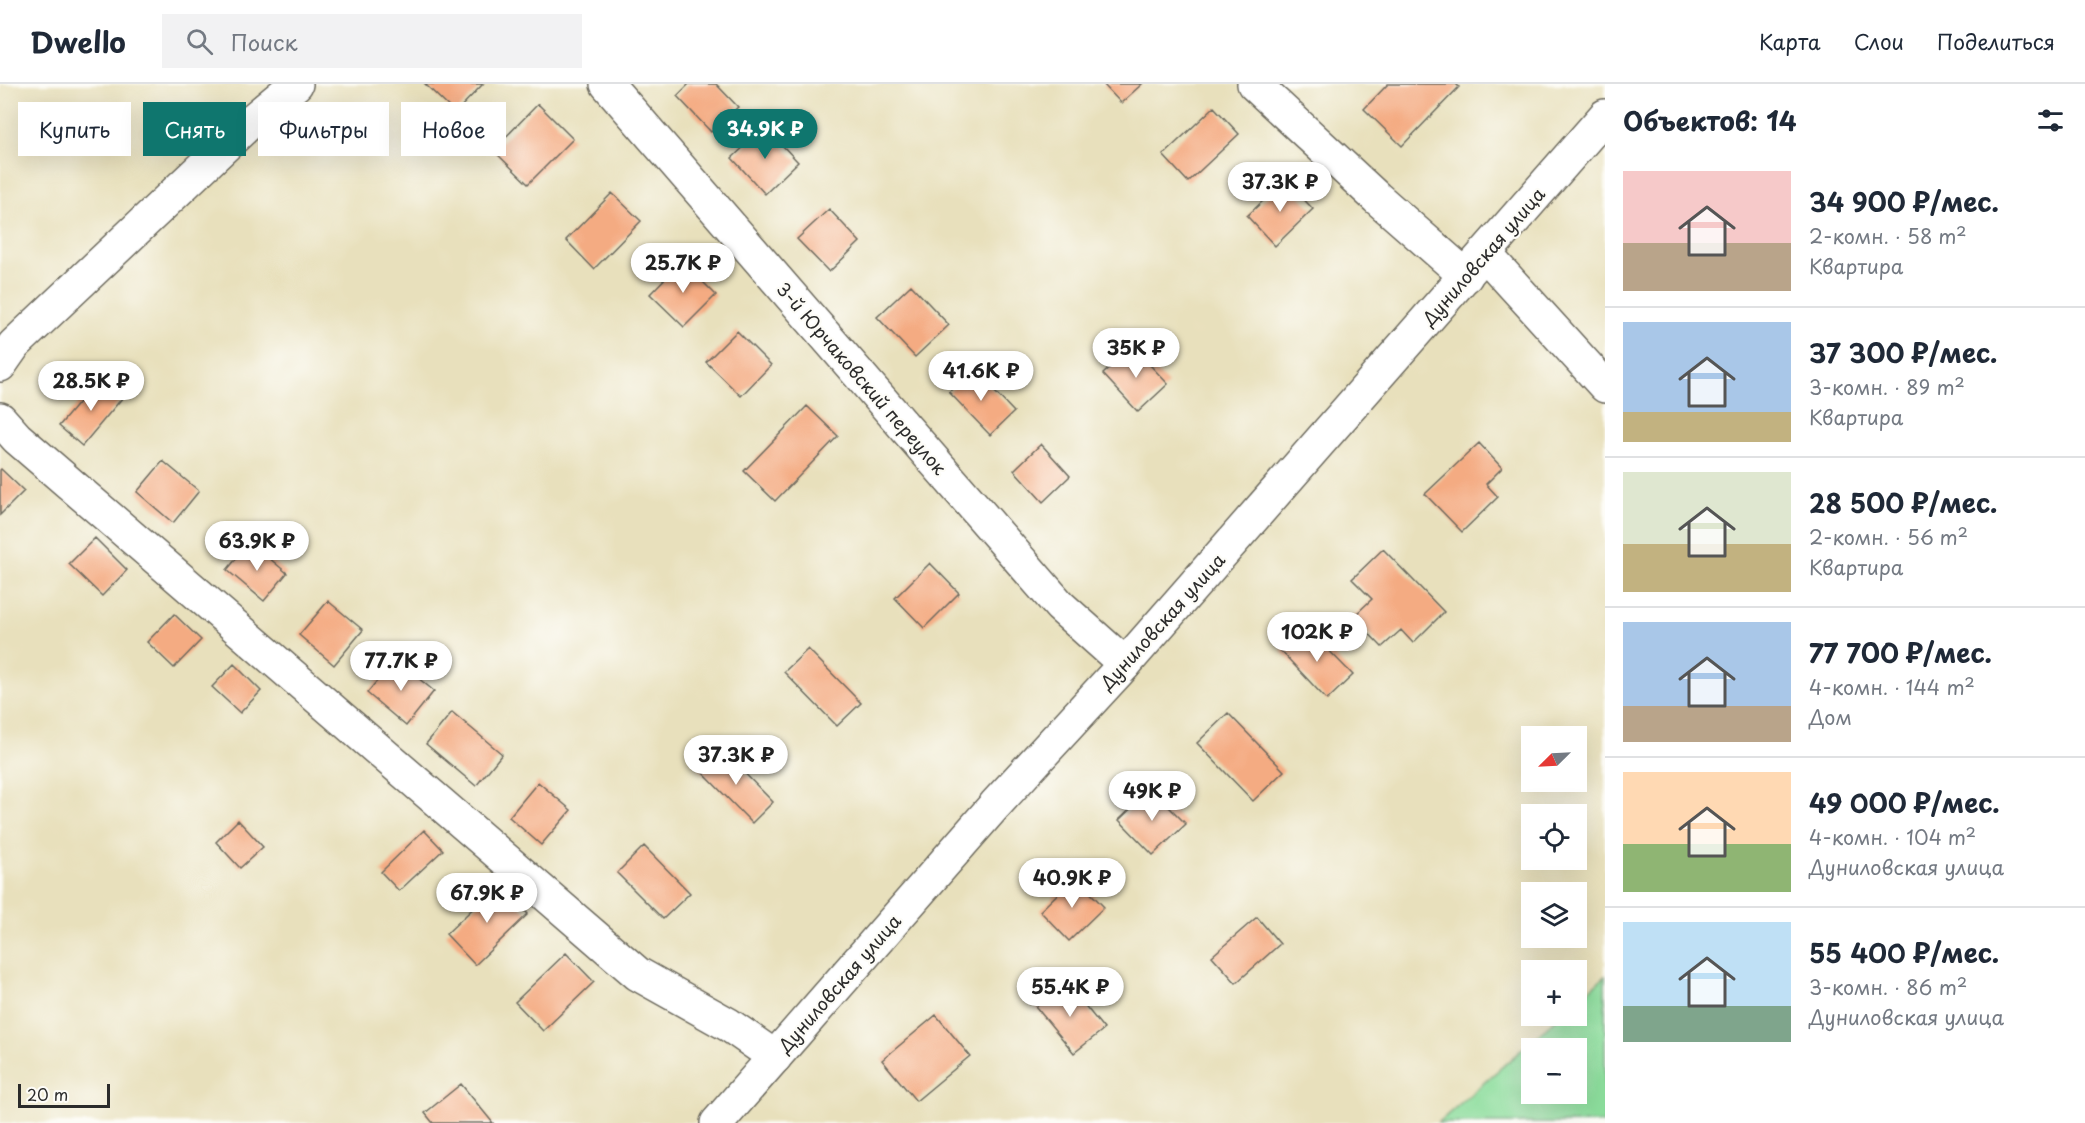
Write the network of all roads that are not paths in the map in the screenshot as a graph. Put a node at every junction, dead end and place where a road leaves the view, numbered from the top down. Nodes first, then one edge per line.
1 (297, 84) edge
2 (607, 84) edge
3 (1254, 84) edge
4 (1605, 116) edge
5 (1476, 265) junction
6 (0, 365) edge
7 (1605, 386) edge
8 (9, 429) edge
9 (1125, 664) junction
10 (775, 1057) junction
11 (717, 1123) edge

1 - 6 street
2 - 9 street, 3-й Юрчаковский переулок
3 - 5 street
4 - 5 street, Дуниловская улица
5 - 7 street
5 - 9 street, Дуниловская улица
8 - 10 street
9 - 10 street, Дуниловская улица
10 - 11 street, Дуниловская улица

